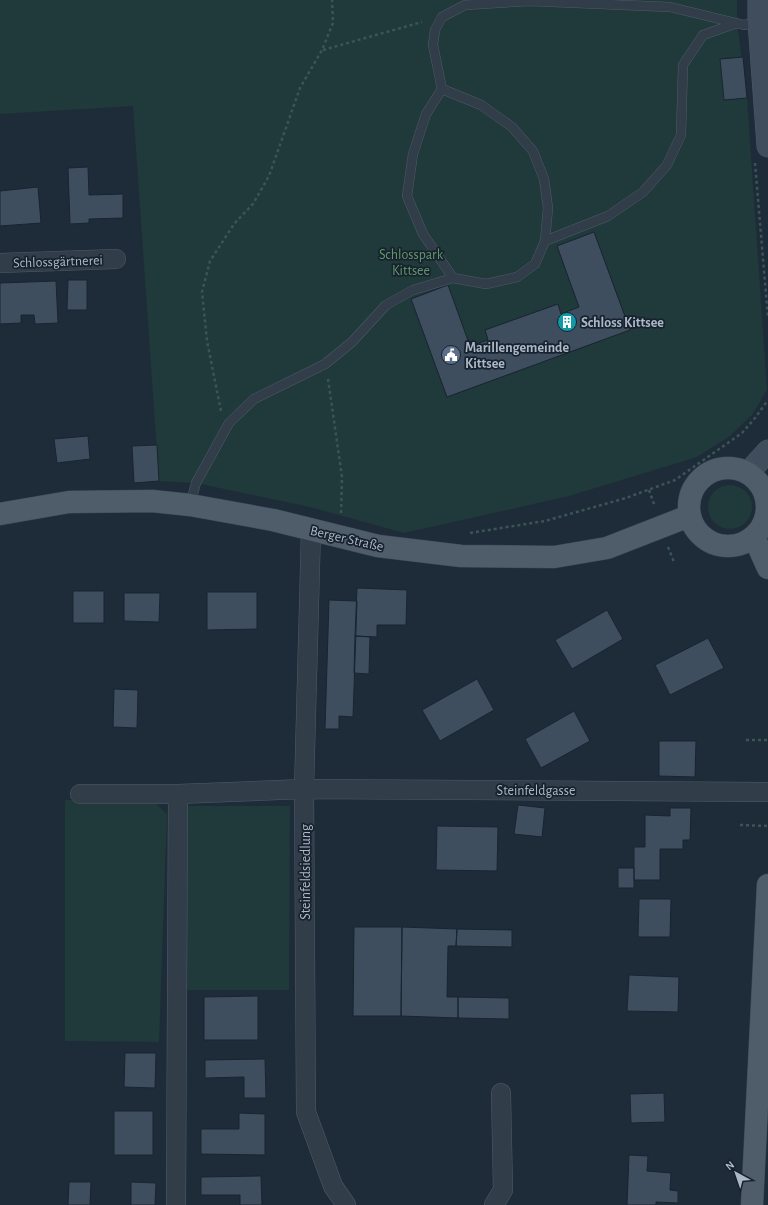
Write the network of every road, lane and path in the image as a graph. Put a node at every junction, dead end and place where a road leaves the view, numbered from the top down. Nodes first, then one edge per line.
1 (332, 0) edge
2 (759, 0) edge
3 (442, 16) junction
4 (758, 22) junction
5 (737, 23) junction
6 (322, 50) junction
7 (766, 84) edge
8 (442, 89) junction
9 (762, 153) edge
10 (545, 241) junction
11 (116, 258) dead end
12 (0, 263) edge
13 (453, 278) junction
14 (768, 318) edge
15 (325, 364) junction
16 (768, 400) edge
17 (229, 423) junction
18 (768, 451) edge
19 (748, 473) junction
20 (649, 490) junction
21 (190, 505) junction
22 (657, 511) dead end
23 (0, 514) edge
24 (689, 516) junction
25 (340, 520) dead end
26 (311, 530) junction
27 (465, 534) dead end
28 (754, 537) junction
29 (667, 542) dead end
30 (674, 562) dead end
31 (768, 568) edge
32 (746, 740) dead end
33 (768, 740) edge
34 (304, 789) junction
35 (768, 792) edge
36 (80, 794) dead end
37 (178, 794) junction
38 (740, 825) dead end
39 (768, 826) edge
40 (768, 885) edge
41 (501, 1093) dead end
42 (762, 1140) edge
43 (176, 1205) edge
44 (346, 1205) edge
45 (494, 1205) edge
46 (752, 1205) edge

1 - 6 path
2 - 4 street
3 - 5 lane
3 - 6 path
3 - 8 lane
4 - 5 lane
4 - 7 street
5 - 10 lane
6 - 17 path
7 - 9 street
8 - 10 lane
8 - 13 lane
9 - 14 path
10 - 13 lane
11 - 12 street, Schlossgärtnerei
13 - 15 lane
15 - 17 lane
15 - 25 path
16 - 20 path
17 - 21 lane
18 - 19 street
19 - 24 main road
19 - 28 main road
20 - 22 path
20 - 27 path
21 - 23 main road, Berger Straße
21 - 26 main road, Berger Straße
24 - 26 main road, Berger Straße
24 - 28 main road
26 - 34 street, Steinfeldsiedlung
28 - 31 main road
29 - 30 path
32 - 33 path
34 - 35 street, Steinfeldgasse
34 - 37 street, Steinfeldgasse
34 - 44 street, Steinfeldsiedlung
36 - 37 street, Steinfeldgasse
37 - 43 street
38 - 39 path
40 - 42 main road
41 - 45 street
42 - 46 main road

